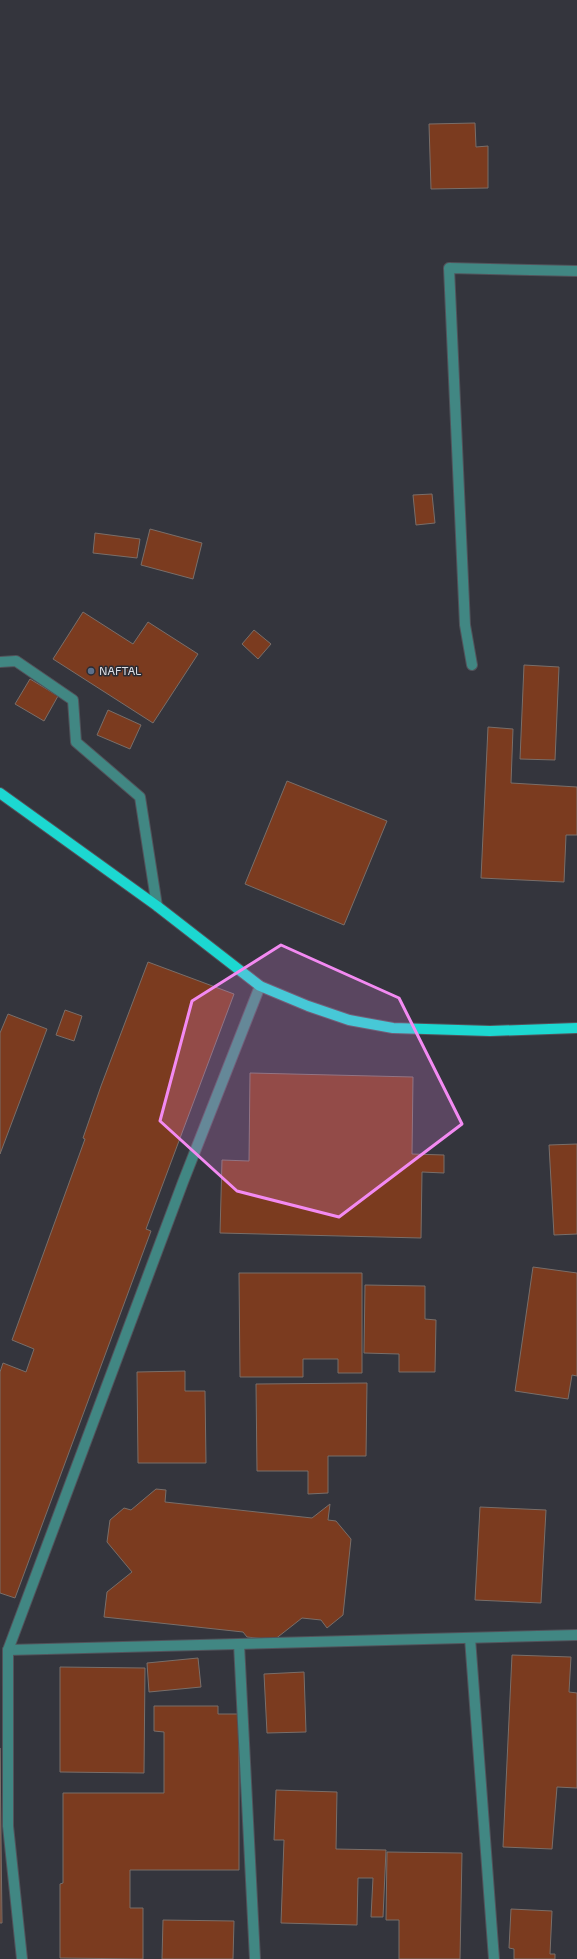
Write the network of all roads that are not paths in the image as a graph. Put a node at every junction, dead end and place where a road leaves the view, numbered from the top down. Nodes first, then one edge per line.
1 (577, 271) edge
2 (0, 662) edge
3 (472, 665) dead end
4 (0, 792) edge
5 (157, 906) junction
6 (260, 986) junction
7 (577, 1028) edge
8 (577, 1635) edge
9 (470, 1638) junction
10 (239, 1644) junction
11 (8, 1650) junction
12 (22, 1959) edge
13 (255, 1959) edge
14 (494, 1959) edge

1 - 3 street
2 - 5 street
4 - 5 main road
5 - 6 main road
6 - 7 main road
6 - 11 street
8 - 9 street
9 - 10 street
9 - 14 street
10 - 11 street
10 - 13 street
11 - 12 street

